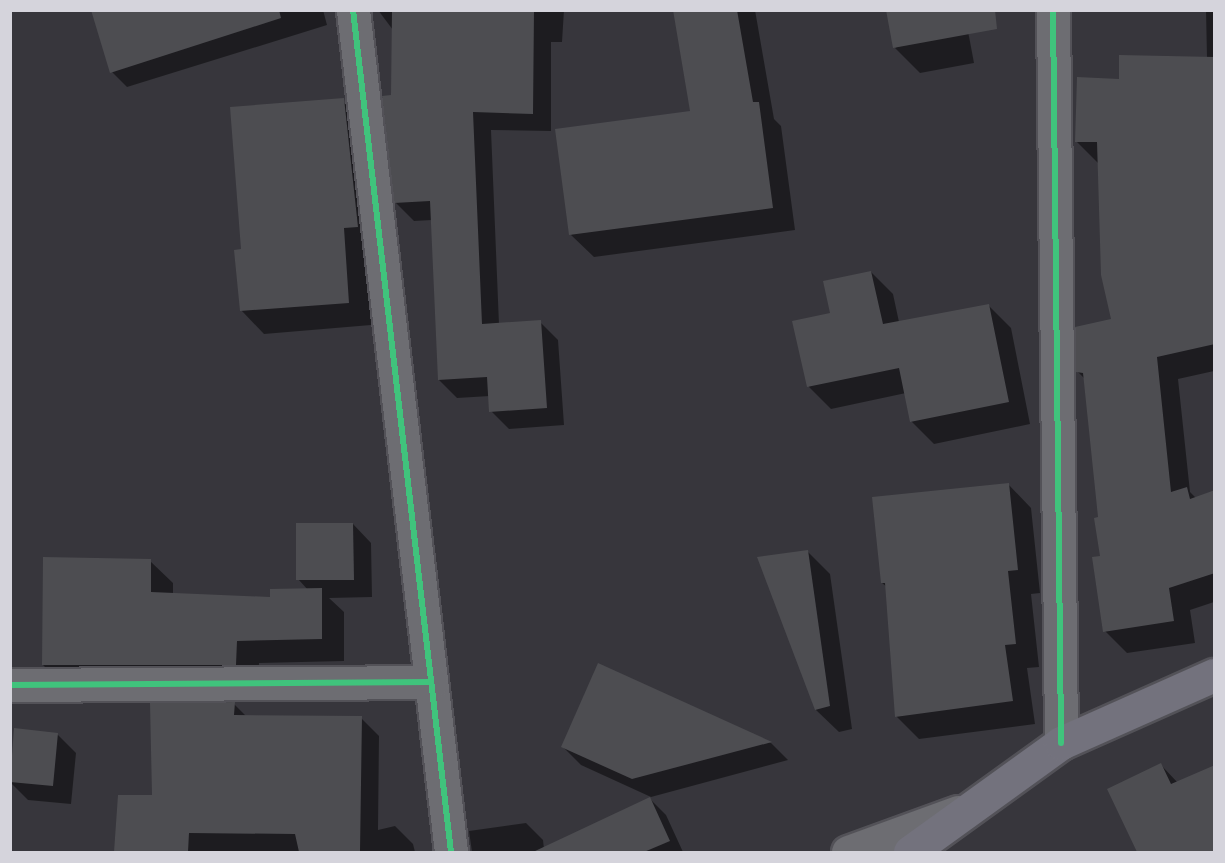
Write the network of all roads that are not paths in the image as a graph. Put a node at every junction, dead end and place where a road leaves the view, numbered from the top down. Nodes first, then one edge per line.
1 (353, 10) edge
2 (1053, 10) edge
3 (1215, 675) edge
4 (431, 682) junction
5 (10, 685) edge
6 (1061, 743) junction
7 (976, 806) junction
8 (451, 852) edge
9 (848, 852) edge
10 (910, 852) edge

1 - 4 street
2 - 6 street
3 - 6 highway
4 - 5 street
4 - 8 street
6 - 7 highway
7 - 9 street
7 - 10 highway

